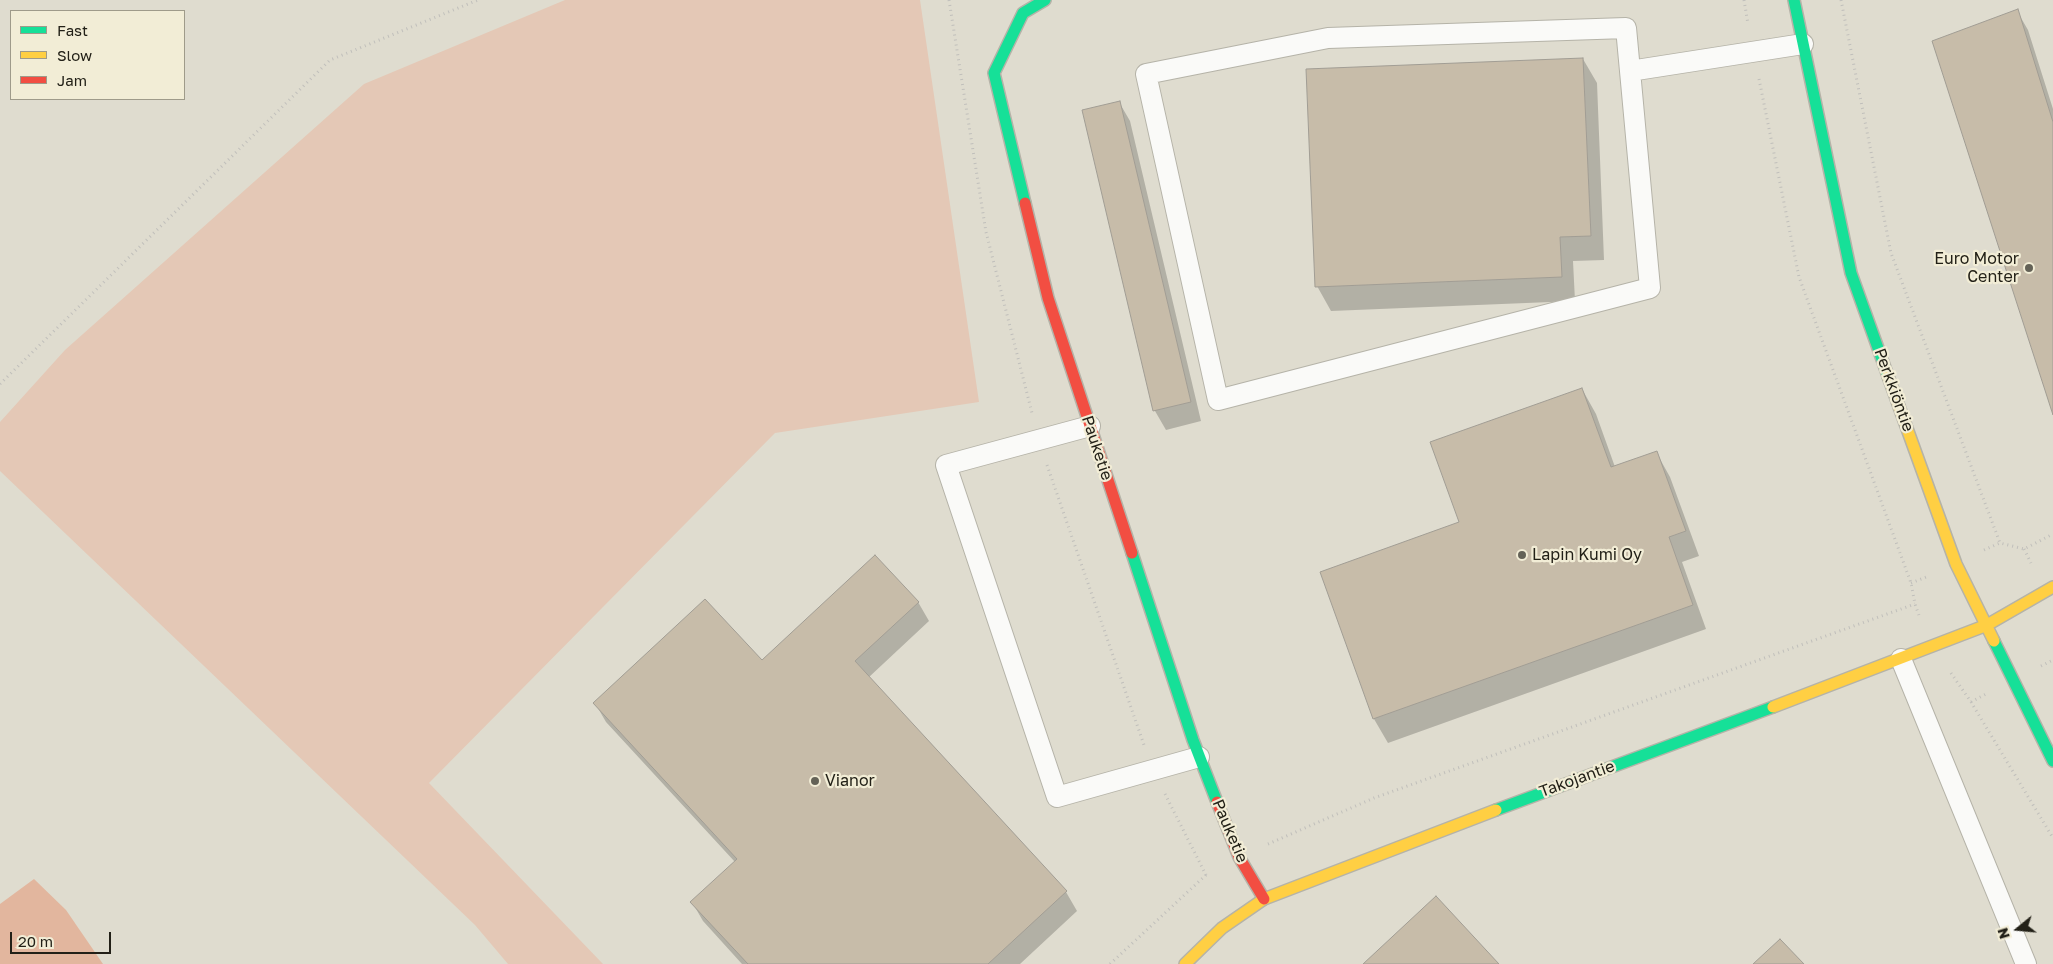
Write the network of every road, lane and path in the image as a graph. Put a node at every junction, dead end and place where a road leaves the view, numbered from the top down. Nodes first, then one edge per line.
1 (478, 0) edge
2 (1044, 0) edge
3 (1744, 0) edge
4 (1794, 0) edge
5 (1841, 0) edge
6 (1803, 44) junction
7 (1754, 52) junction
8 (1630, 71) junction
9 (0, 384) edge
10 (1090, 426) junction
11 (2053, 534) edge
12 (2053, 587) edge
13 (1915, 604) junction
14 (1987, 625) junction
15 (1933, 647) junction
16 (1901, 659) junction
17 (1200, 758) junction
18 (2053, 761) edge
19 (2053, 838) edge
20 (1239, 857) junction
21 (1264, 899) junction
22 (1110, 964) edge
23 (1185, 964) edge
24 (2026, 964) edge

1 - 9 path
2 - 10 street, Pauketie
3 - 7 path
4 - 6 street, Perkkiöntie
5 - 11 path
6 - 7 lane
6 - 14 street, Perkkiöntie
7 - 8 lane
7 - 13 path
8 - 8 lane
10 - 17 street, Pauketie
10 - 17 lane
12 - 14 street, Takojantie
13 - 15 path
13 - 20 path
14 - 15 street, Takojantie
14 - 18 street, Perkkiöntie
15 - 16 street, Takojantie
15 - 19 path
16 - 21 street, Takojantie
16 - 24 lane
17 - 20 street, Pauketie
20 - 21 street, Pauketie
20 - 22 path
21 - 23 street, Takojantie

